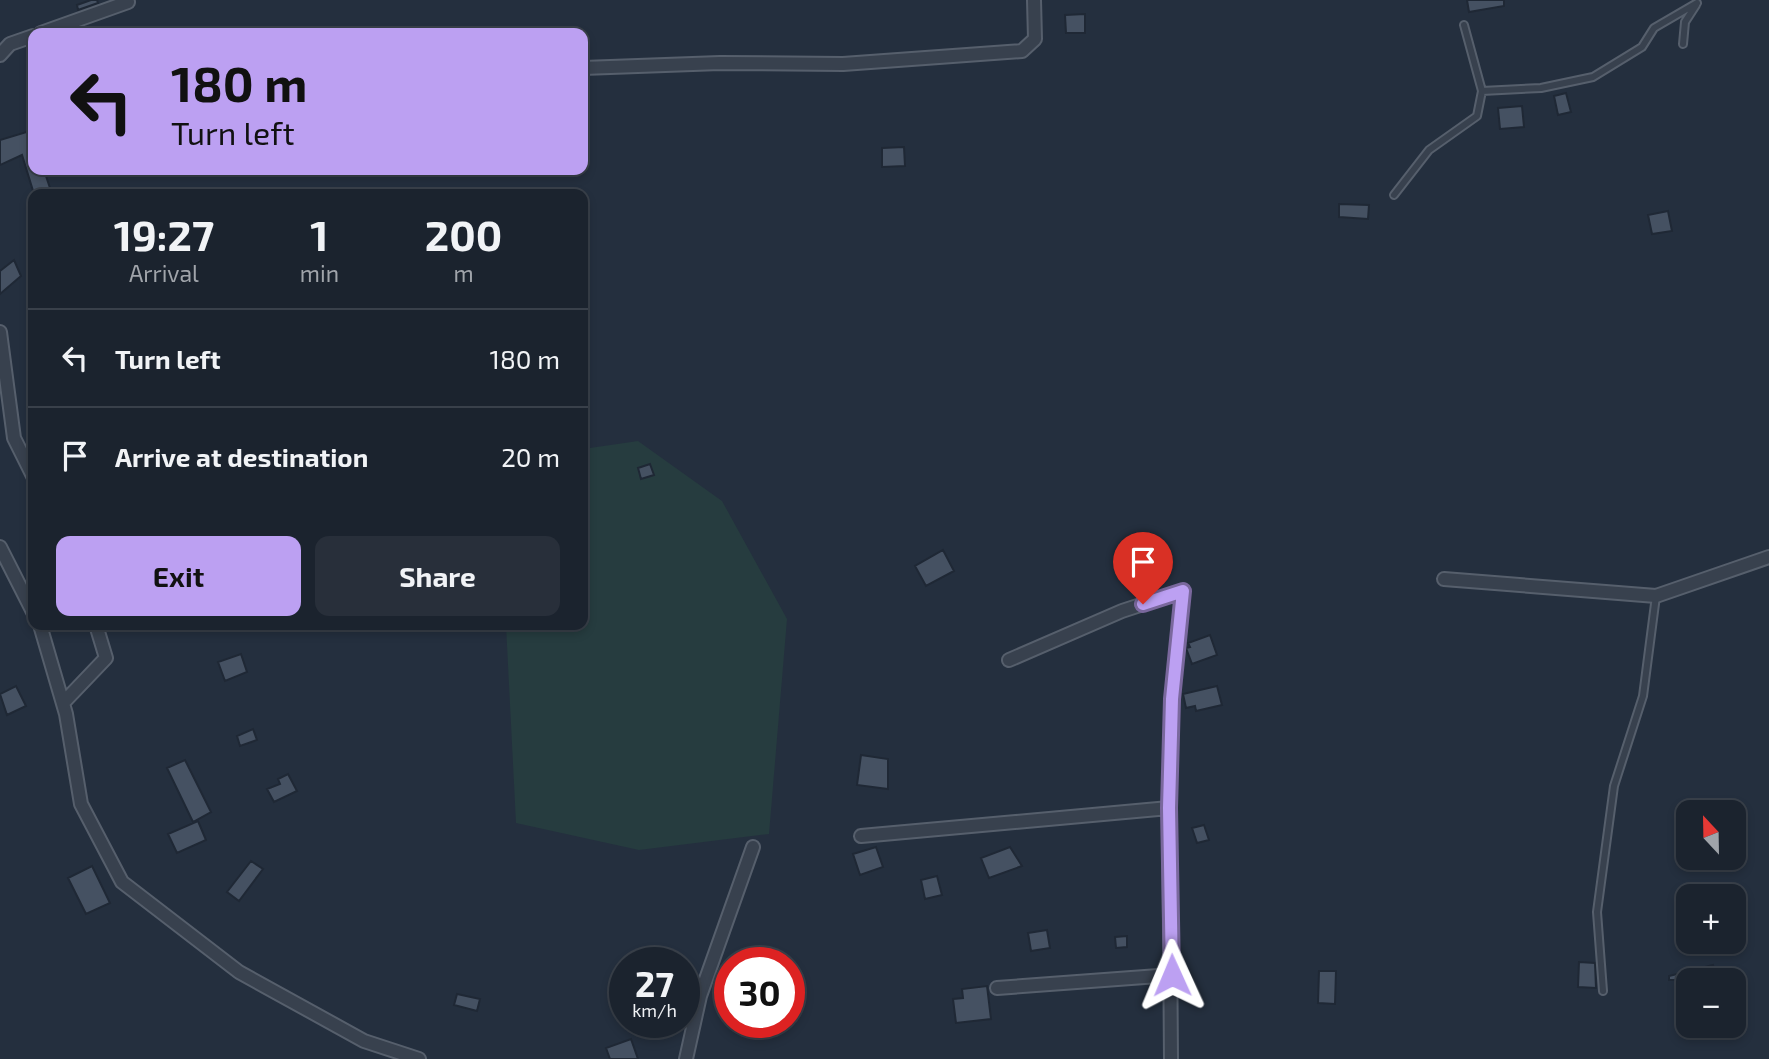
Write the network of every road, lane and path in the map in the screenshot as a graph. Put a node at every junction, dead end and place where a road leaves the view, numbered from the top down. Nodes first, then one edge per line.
1 (1034, 0) edge
2 (1697, 1) edge
3 (128, 2) dead end
4 (1464, 25) dead end
5 (55, 28) edge
6 (28, 38) edge
7 (1683, 44) dead end
8 (0, 55) edge
9 (588, 68) edge
10 (1482, 91) junction
11 (1394, 195) dead end
12 (0, 332) edge
13 (28, 466) edge
14 (0, 548) edge
15 (1769, 557) edge
16 (1444, 579) dead end
17 (1656, 596) junction
18 (28, 602) edge
19 (41, 630) edge
20 (98, 630) edge
21 (1009, 660) dead end
22 (63, 704) junction
23 (1169, 808) junction
24 (860, 836) dead end
25 (753, 846) dead end
26 (1172, 975) junction
27 (997, 988) dead end
28 (1603, 991) dead end
29 (419, 1059) edge
30 (686, 1059) edge
31 (1171, 1059) edge

1 - 9 street
2 - 7 lane
2 - 10 lane
3 - 5 street
4 - 10 lane
6 - 8 street
10 - 11 lane
12 - 13 street
14 - 18 street
15 - 17 street
16 - 17 street
17 - 28 lane
19 - 22 street
20 - 22 street
21 - 23 street
22 - 29 street
23 - 24 street
23 - 26 street
25 - 30 street
26 - 27 street
26 - 31 street

